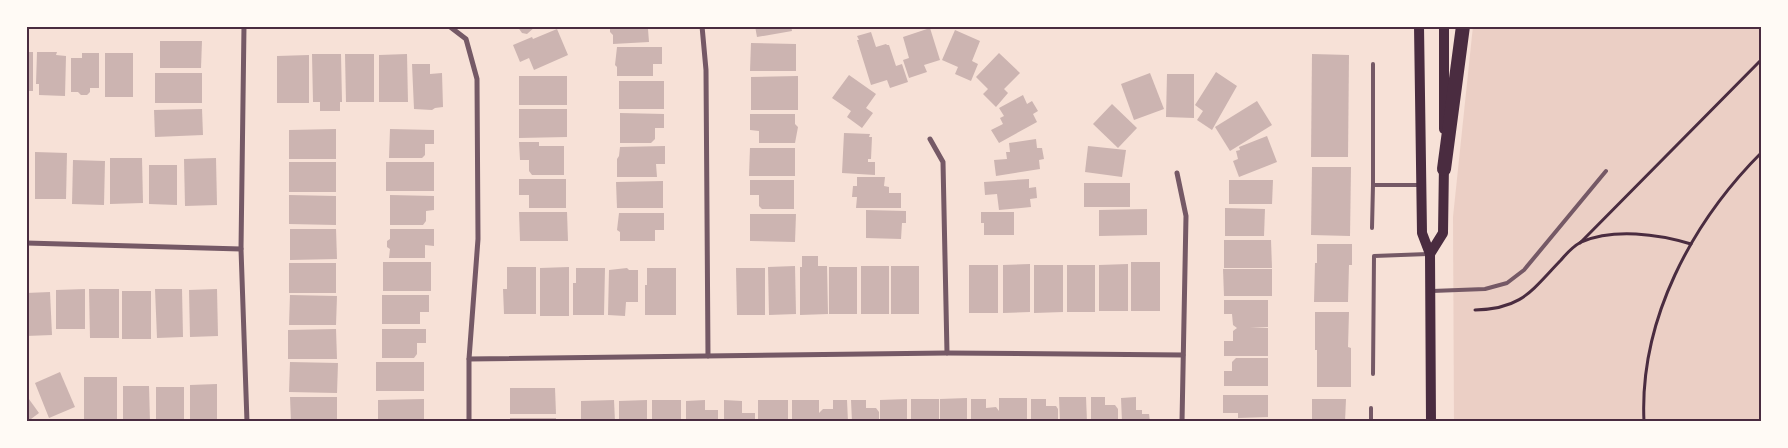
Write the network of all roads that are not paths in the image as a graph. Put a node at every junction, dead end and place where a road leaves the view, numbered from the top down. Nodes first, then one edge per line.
1 (244, 26) edge
2 (450, 26) edge
3 (702, 26) edge
4 (1419, 26) edge
5 (1444, 26) edge
6 (1463, 26) edge
7 (1373, 64) dead end
8 (930, 139) dead end
9 (1444, 169) junction
10 (1606, 171) dead end
11 (1177, 174) dead end
12 (1373, 185) junction
13 (1422, 185) junction
14 (1372, 228) dead end
15 (26, 243) edge
16 (241, 249) junction
17 (1430, 254) junction
18 (1430, 291) junction
19 (947, 353) junction
20 (1183, 355) junction
21 (708, 356) junction
22 (469, 359) junction
23 (1373, 374) dead end
24 (1371, 408) dead end
25 (247, 422) edge
26 (469, 422) edge
27 (1182, 422) edge
28 (1370, 422) edge
29 (1431, 422) edge

1 - 16 street
2 - 22 street
3 - 21 street
4 - 13 main road
5 - 9 main road
6 - 9 highway
7 - 12 lane
8 - 19 street
9 - 17 main road
10 - 18 lane
11 - 20 street
12 - 13 lane
12 - 14 lane
13 - 17 main road
15 - 16 street
16 - 25 street
17 - 18 main road
17 - 23 lane
18 - 29 main road
19 - 20 street
19 - 21 street
20 - 27 street
21 - 22 street
22 - 26 street
24 - 28 lane

